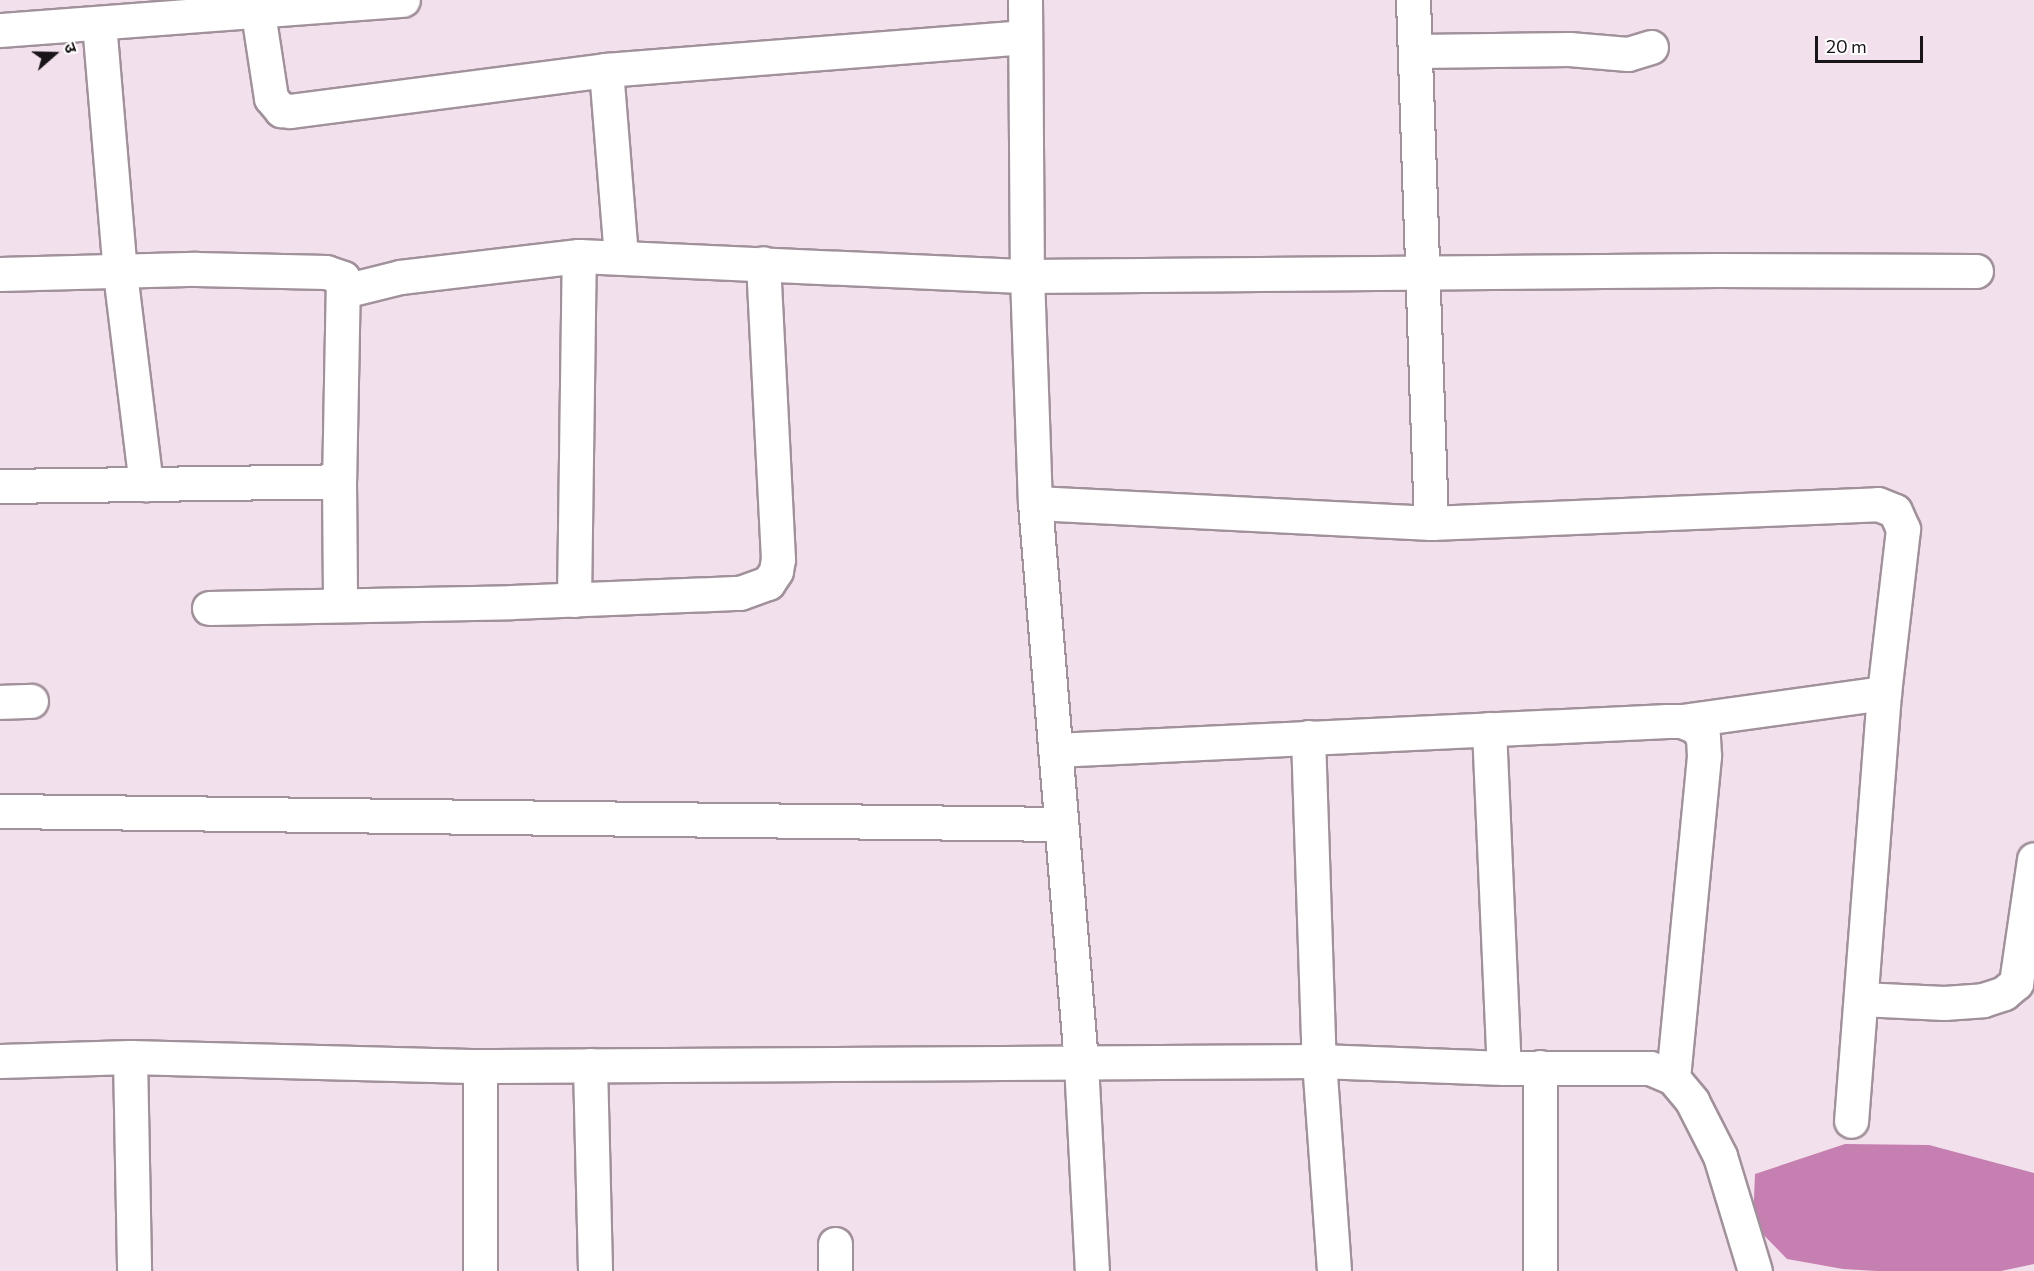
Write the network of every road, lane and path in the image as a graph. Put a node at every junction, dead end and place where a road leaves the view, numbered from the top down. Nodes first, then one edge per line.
1 (403, 0) edge
2 (1024, 0) edge
3 (1413, 0) edge
4 (258, 13) junction
5 (99, 23) junction
6 (0, 30) edge
7 (1025, 37) junction
8 (1652, 47) dead end
9 (1417, 51) junction
10 (606, 70) junction
11 (579, 256) junction
12 (621, 256) junction
13 (763, 263) junction
14 (1976, 271) dead end
15 (120, 273) junction
16 (1424, 273) junction
17 (0, 274) edge
18 (1027, 276) junction
19 (345, 291) junction
20 (339, 481) junction
21 (146, 484) junction
22 (0, 486) edge
23 (1035, 502) junction
24 (1431, 523) junction
25 (574, 600) junction
26 (340, 606) junction
27 (209, 608) dead end
28 (1884, 693) junction
29 (1682, 721) junction
30 (1489, 729) junction
31 (1308, 737) junction
32 (1055, 750) junction
33 (0, 811) edge
34 (1061, 824) junction
35 (2034, 859) edge
36 (1861, 999) junction
37 (130, 1058) junction
38 (0, 1061) edge
39 (1319, 1061) junction
40 (1081, 1063) junction
41 (590, 1065) junction
42 (480, 1066) junction
43 (1540, 1067) junction
44 (1504, 1068) junction
45 (1673, 1078) junction
46 (1851, 1121) dead end
47 (134, 1271) edge
48 (480, 1271) edge
49 (595, 1271) edge
50 (1092, 1271) edge
51 (1334, 1271) edge
52 (1540, 1271) edge
53 (1755, 1271) edge

1 - 4 street
2 - 7 street
3 - 9 street
4 - 5 street
4 - 10 street
5 - 6 street
5 - 15 street
7 - 10 street
7 - 18 street
8 - 9 street
9 - 16 street
10 - 12 street
11 - 12 street
11 - 19 street
11 - 25 street
12 - 13 street
13 - 18 street
13 - 25 street
14 - 16 street
15 - 17 street
15 - 19 street
15 - 21 street
16 - 18 street
16 - 24 street
18 - 23 street
19 - 20 street
20 - 21 street
20 - 26 street
21 - 22 street
23 - 24 street
23 - 32 street
24 - 28 street
25 - 26 street
26 - 27 street
28 - 29 street
28 - 36 street
29 - 30 street
29 - 45 street
30 - 31 street
30 - 44 street
31 - 32 street
31 - 39 street
32 - 34 street
33 - 34 street
34 - 40 street
35 - 36 street
36 - 46 street
37 - 38 street
37 - 42 street
37 - 47 street
39 - 40 street
39 - 44 street
39 - 51 street
40 - 41 street
40 - 50 street
41 - 42 street
41 - 49 street
42 - 48 street
43 - 44 street
43 - 45 street
43 - 52 street
45 - 53 street

